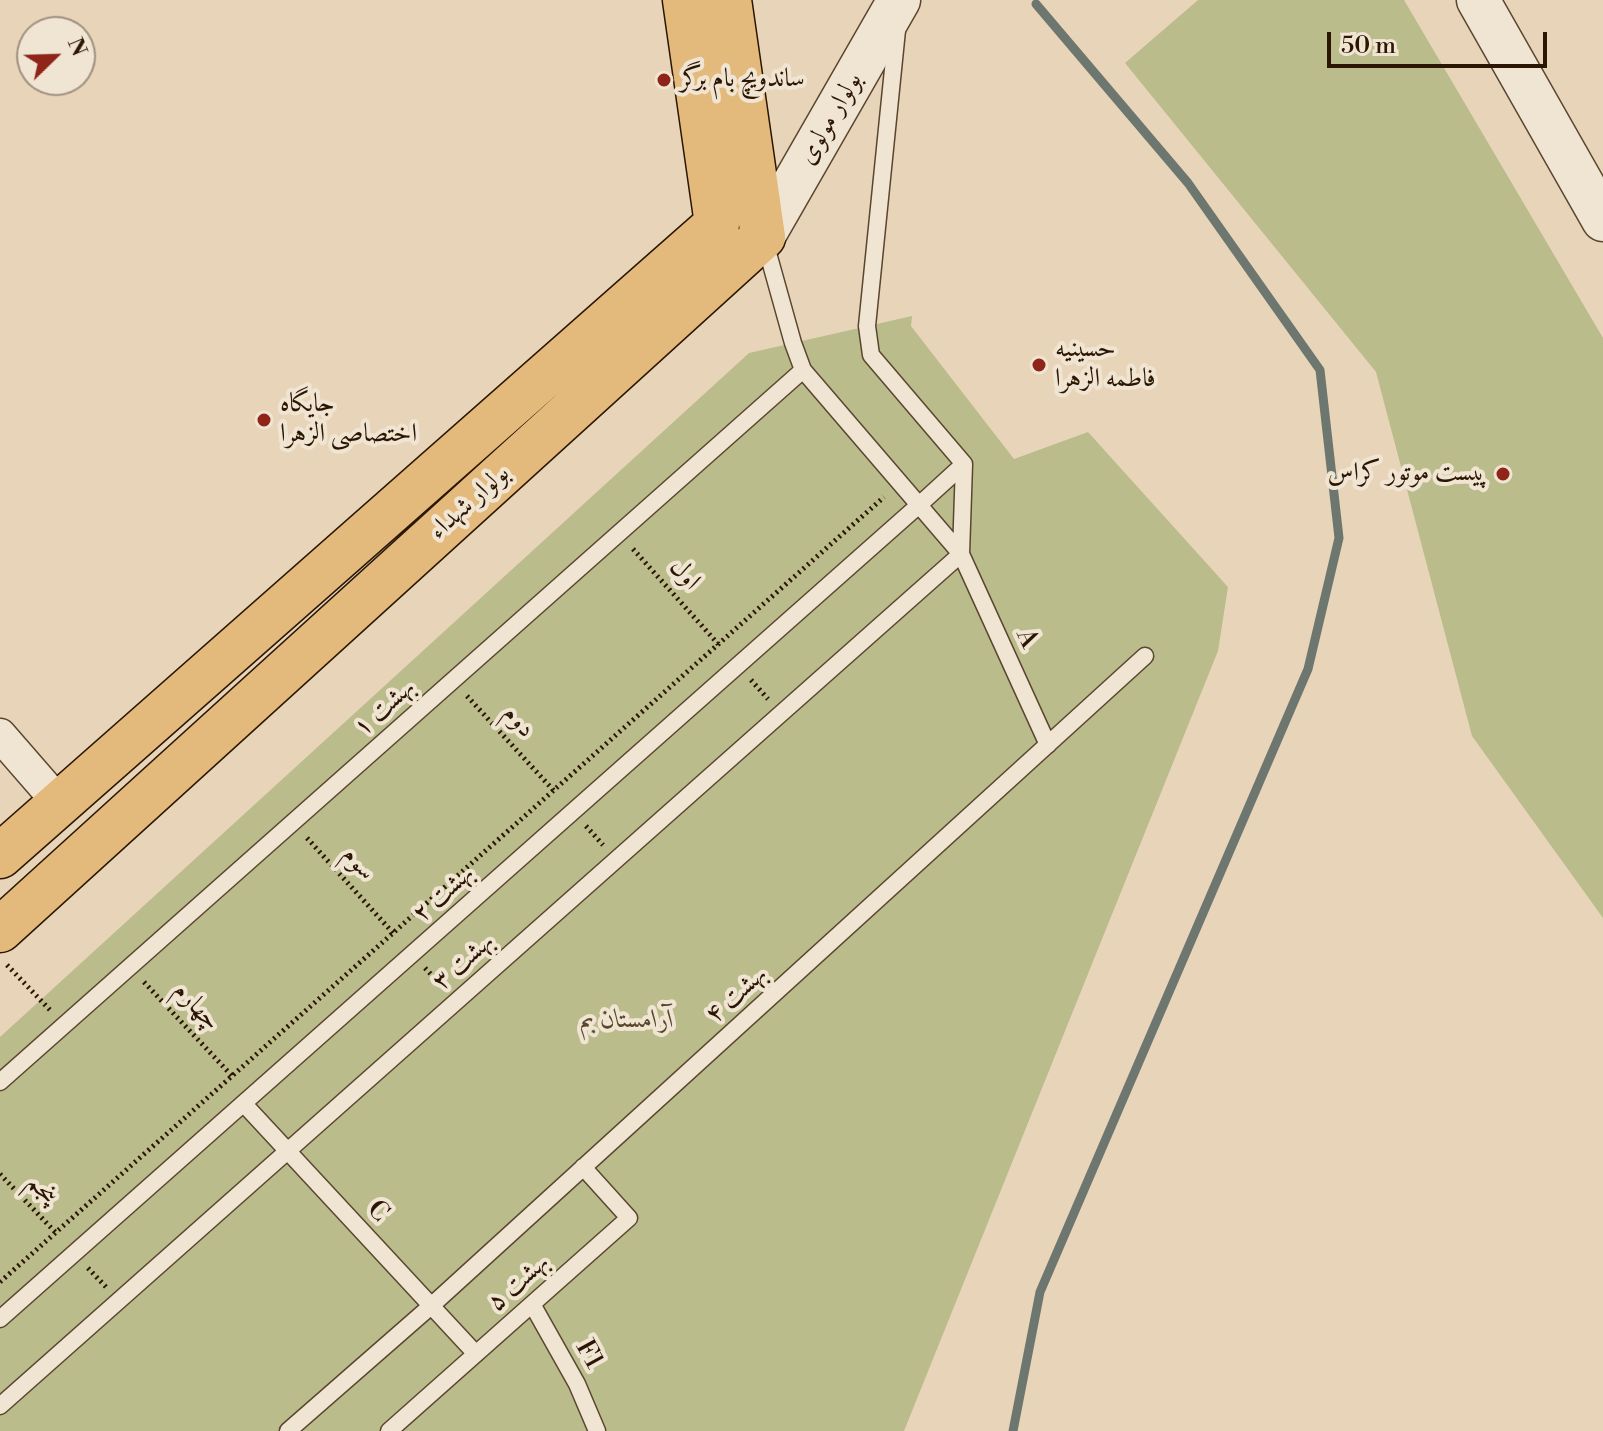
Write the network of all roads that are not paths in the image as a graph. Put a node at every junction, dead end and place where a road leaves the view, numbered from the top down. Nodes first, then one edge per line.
1 (685, 0) edge
2 (729, 0) edge
3 (899, 0) edge
4 (1478, 0) edge
5 (1603, 220) edge
6 (763, 237) junction
7 (803, 370) junction
8 (964, 464) junction
9 (919, 505) junction
10 (961, 554) junction
11 (1145, 656) dead end
12 (0, 735) edge
13 (1048, 745) junction
14 (60, 804) junction
15 (0, 856) edge
16 (0, 930) edge
17 (0, 1082) edge
18 (244, 1104) junction
19 (287, 1151) junction
20 (583, 1167) junction
21 (532, 1304) junction
22 (431, 1306) junction
23 (0, 1319) edge
24 (476, 1354) junction
25 (0, 1406) edge
26 (288, 1431) edge
27 (389, 1431) edge
28 (597, 1431) edge

1 - 14 main road, بولوار شهداء
2 - 6 main road
3 - 6 street, بولوار مولوی
3 - 8 lane
4 - 5 street
6 - 7 lane
6 - 16 main road, بولوار شهداء
7 - 9 lane
7 - 17 lane, بهشت ۱
8 - 9 lane, بهشت ۲
8 - 10 lane
9 - 10 lane
9 - 18 lane, بهشت ۲
10 - 13 lane, A
10 - 19 lane, بهشت ۳
11 - 13 lane, بهشت ۴
12 - 14 street
13 - 20 lane, بهشت ۴
14 - 15 main road, بولوار شهداء
18 - 19 lane, C
18 - 23 lane, بهشت ۲
19 - 22 lane, C
19 - 25 lane, بهشت ۳
20 - 21 lane, بهشت ۵
20 - 22 lane, بهشت ۴
21 - 24 lane, بهشت ۵
21 - 28 lane, F1
22 - 24 lane, C
22 - 26 lane, بهشت ۴
24 - 27 lane, بهشت ۵

